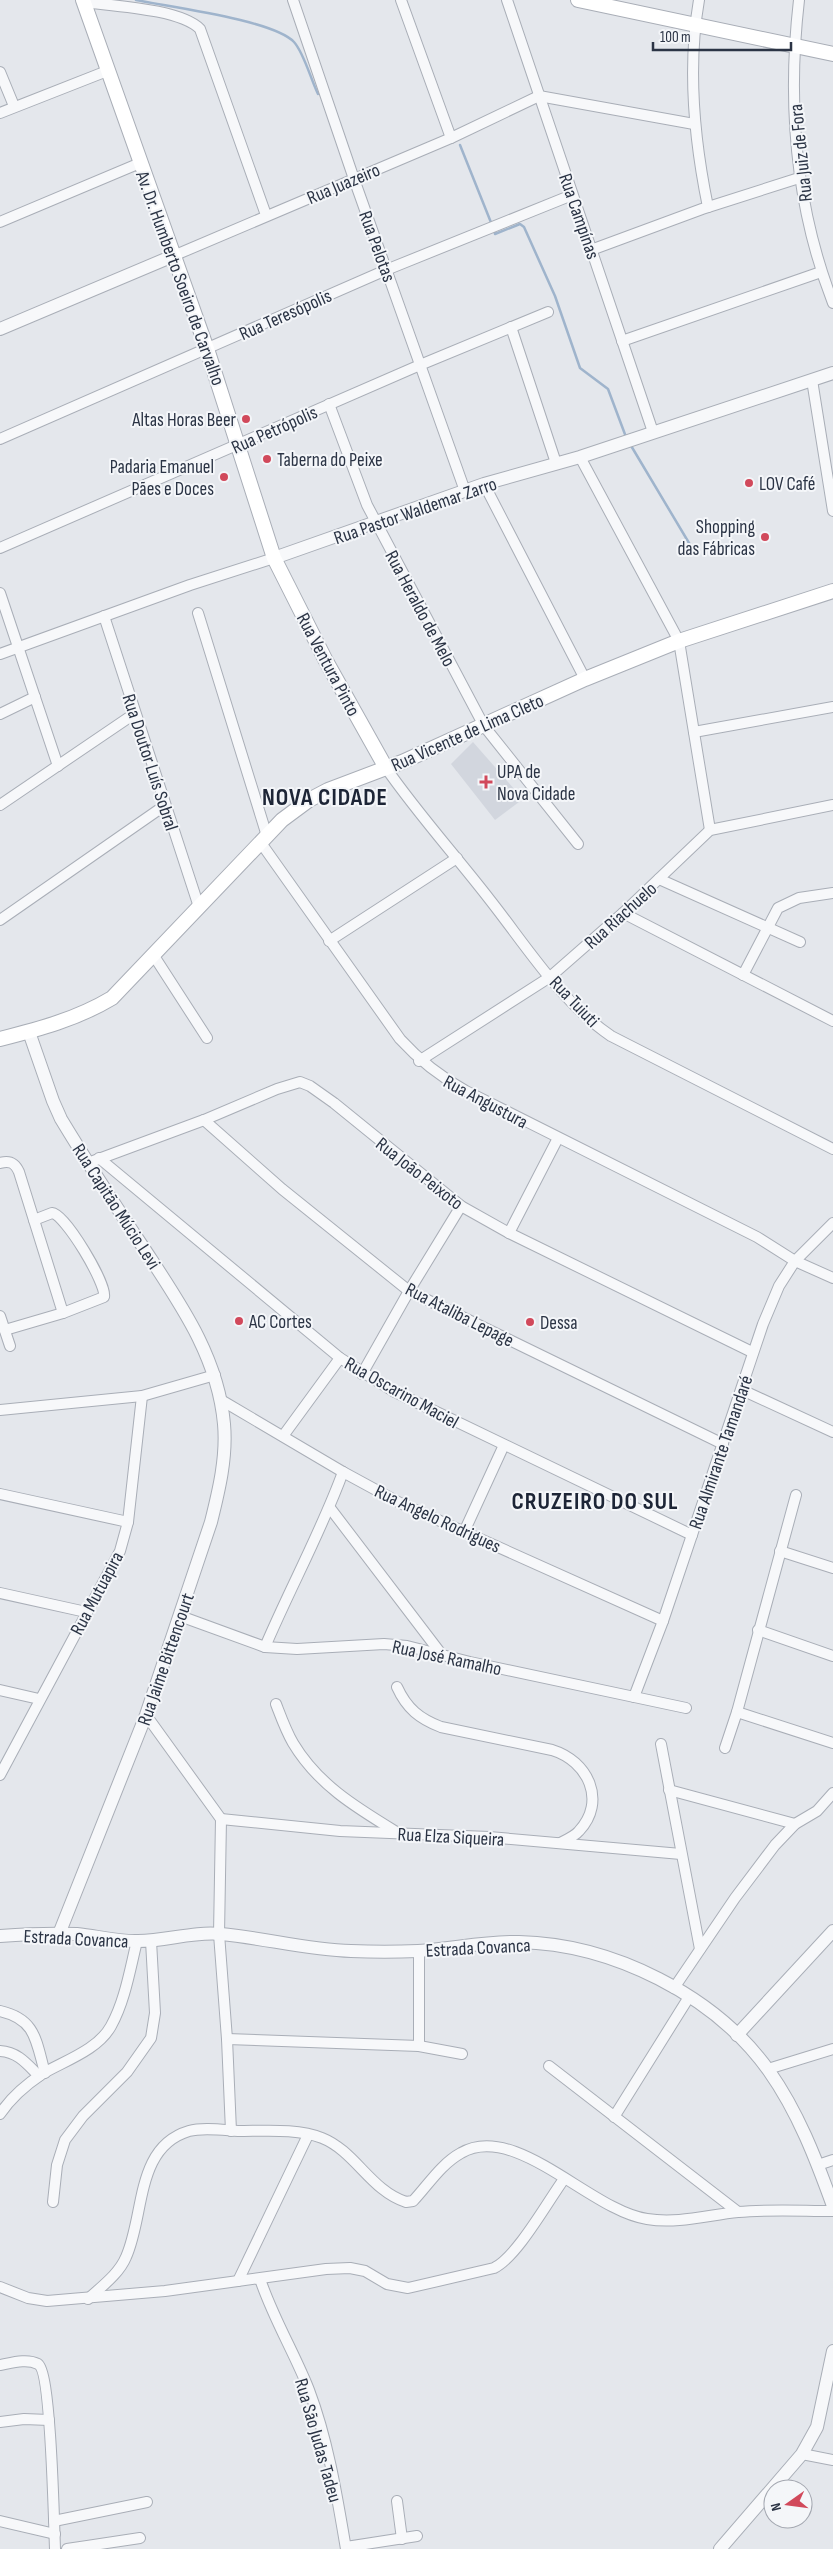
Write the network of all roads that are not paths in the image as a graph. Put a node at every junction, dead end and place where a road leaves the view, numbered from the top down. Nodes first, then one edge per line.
1 (293, 0) edge
2 (401, 0) edge
3 (507, 0) edge
4 (578, 0) edge
5 (699, 0) edge
6 (799, 0) edge
7 (84, 1) edge
8 (694, 26) junction
9 (794, 46) junction
10 (833, 54) edge
11 (107, 71) junction
12 (0, 72) edge
13 (539, 96) junction
14 (14, 106) junction
15 (0, 113) edge
16 (694, 124) junction
17 (451, 138) junction
18 (140, 162) junction
19 (799, 178) junction
20 (354, 179) junction
21 (572, 194) junction
22 (708, 207) junction
23 (266, 215) junction
24 (0, 222) edge
25 (591, 250) junction
26 (173, 256) junction
27 (386, 270) junction
28 (821, 272) junction
29 (833, 303) edge
30 (548, 312) dead end
31 (511, 327) junction
32 (0, 329) edge
33 (622, 341) junction
34 (207, 349) junction
35 (420, 365) junction
36 (833, 374) edge
37 (812, 380) junction
38 (329, 404) junction
39 (654, 432) junction
40 (0, 440) edge
41 (239, 444) junction
42 (580, 456) junction
43 (556, 463) junction
44 (484, 484) junction
45 (465, 491) junction
46 (833, 511) edge
47 (377, 524) junction
48 (0, 548) edge
49 (274, 558) junction
50 (833, 591) edge
51 (0, 593) edge
52 (198, 613) dead end
53 (104, 616) junction
54 (679, 641) junction
55 (18, 646) junction
56 (0, 654) edge
57 (585, 679) junction
58 (34, 698) junction
59 (833, 708) edge
60 (0, 714) edge
61 (134, 714) junction
62 (484, 726) junction
63 (694, 732) junction
64 (58, 766) junction
65 (386, 768) junction
66 (0, 805) edge
67 (833, 805) edge
68 (164, 806) junction
69 (710, 830) junction
70 (264, 840) junction
71 (578, 844) dead end
72 (457, 858) junction
73 (659, 879) junction
74 (833, 893) edge
75 (200, 907) junction
76 (623, 913) junction
77 (0, 920) edge
78 (768, 928) junction
79 (329, 941) junction
80 (800, 942) dead end
81 (154, 956) junction
82 (743, 975) junction
83 (550, 977) junction
84 (833, 1021) edge
85 (29, 1032) junction
86 (207, 1038) dead end
87 (0, 1039) edge
88 (419, 1061) junction
89 (204, 1120) junction
90 (558, 1138) junction
91 (833, 1149) edge
92 (94, 1161) junction
93 (0, 1163) edge
94 (460, 1206) junction
95 (34, 1220) junction
96 (833, 1223) edge
97 (509, 1233) junction
98 (795, 1261) junction
99 (833, 1278) edge
100 (409, 1291) junction
101 (63, 1314) junction
102 (0, 1316) edge
103 (5, 1330) junction
104 (10, 1346) dead end
105 (752, 1352) junction
106 (340, 1358) junction
107 (362, 1374) junction
108 (215, 1375) junction
109 (742, 1390) junction
110 (142, 1396) junction
111 (221, 1400) junction
112 (0, 1410) edge
113 (833, 1432) edge
114 (283, 1436) junction
115 (723, 1444) junction
116 (504, 1445) junction
117 (343, 1472) junction
118 (0, 1494) edge
119 (796, 1495) dead end
120 (330, 1508) junction
121 (128, 1522) junction
122 (464, 1532) junction
123 (692, 1535) junction
124 (780, 1551) junction
125 (833, 1568) edge
126 (0, 1593) edge
127 (86, 1612) junction
128 (180, 1616) junction
129 (663, 1621) junction
130 (758, 1630) junction
131 (266, 1647) junction
132 (442, 1655) junction
133 (833, 1656) edge
134 (397, 1687) dead end
135 (0, 1690) edge
136 (634, 1697) junction
137 (39, 1699) junction
138 (276, 1704) dead end
139 (686, 1708) dead end
140 (737, 1712) junction
141 (146, 1715) junction
142 (833, 1743) edge
143 (661, 1744) dead end
144 (725, 1748) dead end
145 (0, 1775) edge
146 (669, 1790) junction
147 (833, 1793) edge
148 (221, 1820) junction
149 (795, 1824) junction
150 (399, 1833) junction
151 (560, 1843) junction
152 (681, 1854) junction
153 (833, 1931) edge
154 (59, 1934) junction
155 (219, 1934) junction
156 (0, 1936) edge
157 (151, 1940) junction
158 (137, 1942) junction
159 (700, 1949) junction
160 (419, 1950) junction
161 (674, 1988) junction
162 (689, 1997) junction
163 (0, 2011) edge
164 (737, 2035) junction
165 (228, 2039) junction
166 (419, 2046) junction
167 (833, 2049) edge
168 (0, 2051) edge
169 (462, 2054) dead end
170 (549, 2066) dead end
171 (768, 2069) junction
172 (42, 2074) junction
173 (0, 2114) edge
174 (614, 2117) junction
175 (231, 2131) junction
176 (308, 2135) junction
177 (833, 2160) edge
178 (818, 2165) junction
179 (564, 2179) junction
180 (53, 2202) dead end
181 (833, 2206) edge
182 (833, 2211) edge
183 (738, 2212) junction
184 (260, 2279) junction
185 (238, 2281) junction
186 (0, 2286) edge
187 (88, 2299) junction
188 (833, 2352) edge
189 (0, 2365) edge
190 (49, 2420) junction
191 (0, 2422) edge
192 (802, 2454) junction
193 (833, 2460) edge
194 (397, 2501) dead end
195 (147, 2502) dead end
196 (0, 2521) edge
197 (54, 2521) junction
198 (55, 2534) junction
199 (140, 2538) dead end
200 (346, 2548) edge
201 (56, 2549) edge
202 (67, 2549) edge
203 (720, 2549) edge

1 - 20 street, Rua Pelotas
2 - 17 street
3 - 13 street, Rua Campínas
4 - 8 main road
5 - 8 street
6 - 9 street, Rua Juiz de Fora
7 - 11 main road, Av. Dr. Humberto Soeiro de Carvalho
7 - 23 street
8 - 9 main road
8 - 16 street
9 - 10 main road
9 - 19 street, Rua Juiz de Fora
11 - 14 street
11 - 18 main road, Av. Dr. Humberto Soeiro de Carvalho
12 - 14 street
13 - 16 street
13 - 17 street, Rua Juazeiro
13 - 21 street, Rua Campínas
14 - 15 street
16 - 22 street
17 - 20 street, Rua Juazeiro
18 - 24 street
18 - 26 main road, Av. Dr. Humberto Soeiro de Carvalho
19 - 22 street
19 - 28 street, Rua Juiz de Fora
20 - 23 street, Rua Juazeiro
20 - 27 street, Rua Pelotas
21 - 25 street, Rua Campínas
21 - 27 street, Rua Teresópolis
22 - 25 street
23 - 26 street, Rua Juazeiro
25 - 33 street, Rua Campínas
26 - 32 street, Rua Juazeiro
26 - 34 main road, Av. Dr. Humberto Soeiro de Carvalho
27 - 34 street, Rua Teresópolis
27 - 35 street, Rua Pelotas
28 - 29 street, Rua Juiz de Fora
28 - 33 street
30 - 31 street, Rua Petrópolis
31 - 35 street, Rua Petrópolis
31 - 43 street
33 - 39 street, Rua Campínas
34 - 40 street, Rua Teresópolis
34 - 41 main road, Av. Dr. Humberto Soeiro de Carvalho
35 - 38 street, Rua Petrópolis
35 - 45 street, Rua Pelotas
36 - 37 street, Rua Pastor Waldemar Zarro
37 - 39 street, Rua Pastor Waldemar Zarro
37 - 46 street
38 - 41 street, Rua Petrópolis
38 - 47 street, Rua Heraldo de Melo
39 - 42 street, Rua Pastor Waldemar Zarro
41 - 48 street, Rua Petrópolis
41 - 49 main road, Av. Dr. Humberto Soeiro de Carvalho
42 - 43 street, Rua Pastor Waldemar Zarro
42 - 54 street
43 - 44 street, Rua Pastor Waldemar Zarro
44 - 45 street, Rua Pastor Waldemar Zarro
44 - 57 street
45 - 47 street, Rua Pastor Waldemar Zarro
47 - 49 street, Rua Pastor Waldemar Zarro
47 - 62 street, Rua Heraldo de Melo
49 - 53 street, Rua Pastor Waldemar Zarro
49 - 65 main road, Rua Ventura Pinto
50 - 54 main road, Rua Vicente de Lima Cleto
51 - 55 street
52 - 70 street, Rua Angustura
53 - 55 street, Rua Pastor Waldemar Zarro
53 - 61 street, Rua Doutor Luís Sobral
54 - 57 main road, Rua Vicente de Lima Cleto
54 - 63 street
55 - 56 street, Rua Pastor Waldemar Zarro
55 - 58 street
57 - 62 main road, Rua Vicente de Lima Cleto
58 - 60 street
58 - 64 street
59 - 63 street
61 - 64 street
61 - 68 street, Rua Doutor Luís Sobral
62 - 65 main road, Rua Vicente de Lima Cleto
62 - 71 street, Rua Heraldo de Melo
63 - 69 street
64 - 66 street
65 - 70 main road, Rua Vicente de Lima Cleto
65 - 72 street, Rua Tuiuti
67 - 69 street
68 - 75 street, Rua Doutor Luís Sobral
68 - 77 street
69 - 73 street, Rua Riachuelo
70 - 75 main road, Rua Vicente de Lima Cleto
70 - 79 street, Rua Angustura
72 - 79 street
72 - 83 street, Rua Tuiuti
73 - 76 street, Rua Riachuelo
73 - 78 street
74 - 78 street
75 - 81 main road, Rua Vicente de Lima Cleto
76 - 82 street
76 - 83 street, Rua Riachuelo
78 - 80 street
78 - 82 street
79 - 88 street, Rua Angustura
81 - 85 main road, Rua Vicente de Lima Cleto
81 - 86 street
82 - 84 street
83 - 88 street, Rua Riachuelo
83 - 91 street, Rua Tuiuti
85 - 87 main road, Rua Vicente de Lima Cleto
85 - 92 street, Rua Capitão Múcio Levi
88 - 90 street, Rua Angustura
89 - 92 street, Rua João Peixoto
89 - 94 street, Rua João Peixoto
89 - 100 street, Rua Ataliba Lepage
90 - 97 street
90 - 98 street, Rua Angustura
92 - 106 street, Rua Oscarino Maciel
92 - 108 street, Rua Capitão Múcio Levi
93 - 95 street
94 - 97 street, Rua João Peixoto
94 - 100 street
95 - 101 street
95 - 101 street
96 - 98 street, Rua Almirante Tamandaré
97 - 105 street, Rua João Peixoto
98 - 99 street, Rua Angustura
98 - 105 street, Rua Almirante Tamandaré
100 - 107 street
100 - 115 street, Rua Ataliba Lepage
101 - 103 street
102 - 103 street
103 - 104 street
105 - 109 street, Rua Almirante Tamandaré
106 - 107 street, Rua Oscarino Maciel
106 - 114 street
107 - 116 street, Rua Oscarino Maciel
108 - 110 street
108 - 111 street, Rua Jaime Bittencourt
109 - 113 street
109 - 115 street, Rua Almirante Tamandaré
110 - 112 street
110 - 121 street, Rua Mutuapira
111 - 114 street, Rua Angelo Rodrigues
111 - 128 street, Rua Jaime Bittencourt
114 - 117 street, Rua Angelo Rodrigues
115 - 123 street, Rua Almirante Tamandaré
116 - 122 street
116 - 123 street, Rua Oscarino Maciel
117 - 120 street
117 - 122 street, Rua Angelo Rodrigues
118 - 121 street
119 - 124 street
120 - 131 street
120 - 132 street
121 - 127 street, Rua Mutuapira
122 - 129 street, Rua Angelo Rodrigues
123 - 129 street, Rua Almirante Tamandaré
124 - 125 street
124 - 130 street
126 - 127 street
127 - 137 street, Rua Mutuapira
128 - 131 street, Rua José Ramalho
128 - 141 street, Rua Jaime Bittencourt
129 - 136 street, Rua Almirante Tamandaré
130 - 133 street
130 - 140 street
131 - 132 street, Rua José Ramalho
132 - 136 street, Rua José Ramalho
134 - 151 street
135 - 137 street
136 - 139 street, Rua José Ramalho
137 - 145 street, Rua Mutuapira
138 - 150 street
140 - 142 street
140 - 144 street
141 - 148 street
141 - 154 street, Rua Jaime Bittencourt
143 - 146 street
146 - 149 street
146 - 152 street
147 - 149 street
148 - 150 street, Rua Elza Siqueira
148 - 155 street
149 - 159 street
150 - 151 street, Rua Elza Siqueira
151 - 152 street, Rua Elza Siqueira
152 - 159 street
153 - 164 street
154 - 156 street, Estrada Covanca
154 - 158 street, Estrada Covanca
155 - 157 street, Estrada Covanca
155 - 160 street, Estrada Covanca
155 - 165 street
157 - 158 street, Estrada Covanca
157 - 180 street
158 - 172 street
159 - 161 street
160 - 161 street, Estrada Covanca
160 - 166 street
161 - 162 street, Estrada Covanca
162 - 164 street, Estrada Covanca
162 - 174 street
163 - 172 street
164 - 171 street, Estrada Covanca
165 - 166 street
165 - 175 street
166 - 169 street
167 - 171 street
168 - 172 street
170 - 174 street
171 - 178 street, Estrada Covanca
172 - 173 street
174 - 183 street
175 - 176 street
175 - 187 street
176 - 179 street
176 - 185 street
177 - 178 street
178 - 181 street, Estrada Covanca
179 - 183 street
179 - 184 street
182 - 183 street
184 - 185 street
184 - 200 street, Rua São Judas Tadeu
185 - 187 street
186 - 187 street
188 - 192 street
189 - 190 street
190 - 191 street
190 - 197 street
192 - 193 street
192 - 203 street
194 - 200 street
195 - 197 street
196 - 198 street
197 - 198 street
198 - 201 street
199 - 202 street

